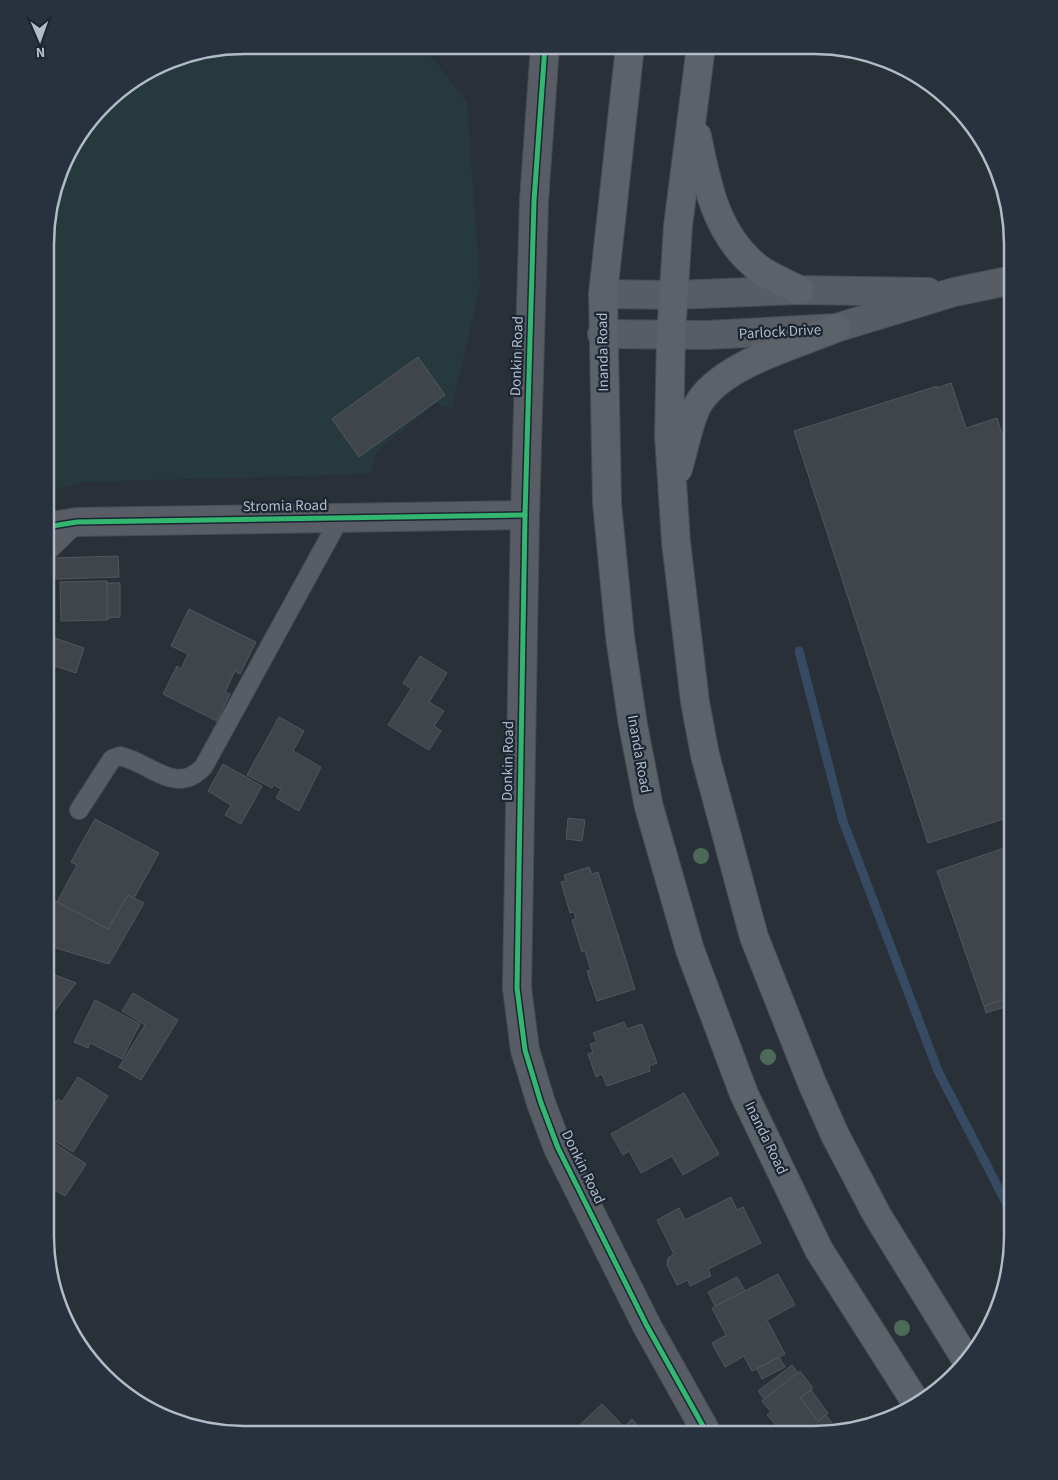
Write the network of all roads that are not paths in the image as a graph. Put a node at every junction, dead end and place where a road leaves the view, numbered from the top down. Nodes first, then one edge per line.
1 (544, 54) edge
2 (629, 54) edge
3 (701, 54) edge
4 (693, 114) junction
5 (1004, 282) edge
6 (799, 290) junction
7 (954, 292) junction
8 (602, 294) junction
9 (674, 294) junction
10 (836, 328) junction
11 (602, 334) junction
12 (671, 336) junction
13 (672, 486) junction
14 (525, 515) junction
15 (340, 518) junction
16 (77, 522) junction
17 (54, 526) edge
18 (54, 545) edge
19 (79, 810) dead end
20 (963, 1354) edge
21 (914, 1398) edge
22 (703, 1426) edge

1 - 14 street, Donkin Road
2 - 8 main road, Inanda Road
3 - 4 main road
4 - 6 main road
4 - 9 main road
5 - 7 street, Parlock Drive
6 - 7 street, Parlock Drive
6 - 9 street, Parlock Drive
7 - 10 street, Parlock Drive
8 - 9 street, Parlock Drive
8 - 11 main road, Inanda Road
9 - 12 main road
10 - 12 street, Parlock Drive
10 - 13 main road
11 - 12 street, Parlock Drive
11 - 21 main road, Inanda Road
12 - 13 main road
13 - 20 main road
14 - 15 street, Stromia Road
14 - 22 street, Donkin Road
15 - 16 street, Stromia Road
15 - 19 lane
16 - 17 street, Stromia Road
16 - 18 lane

